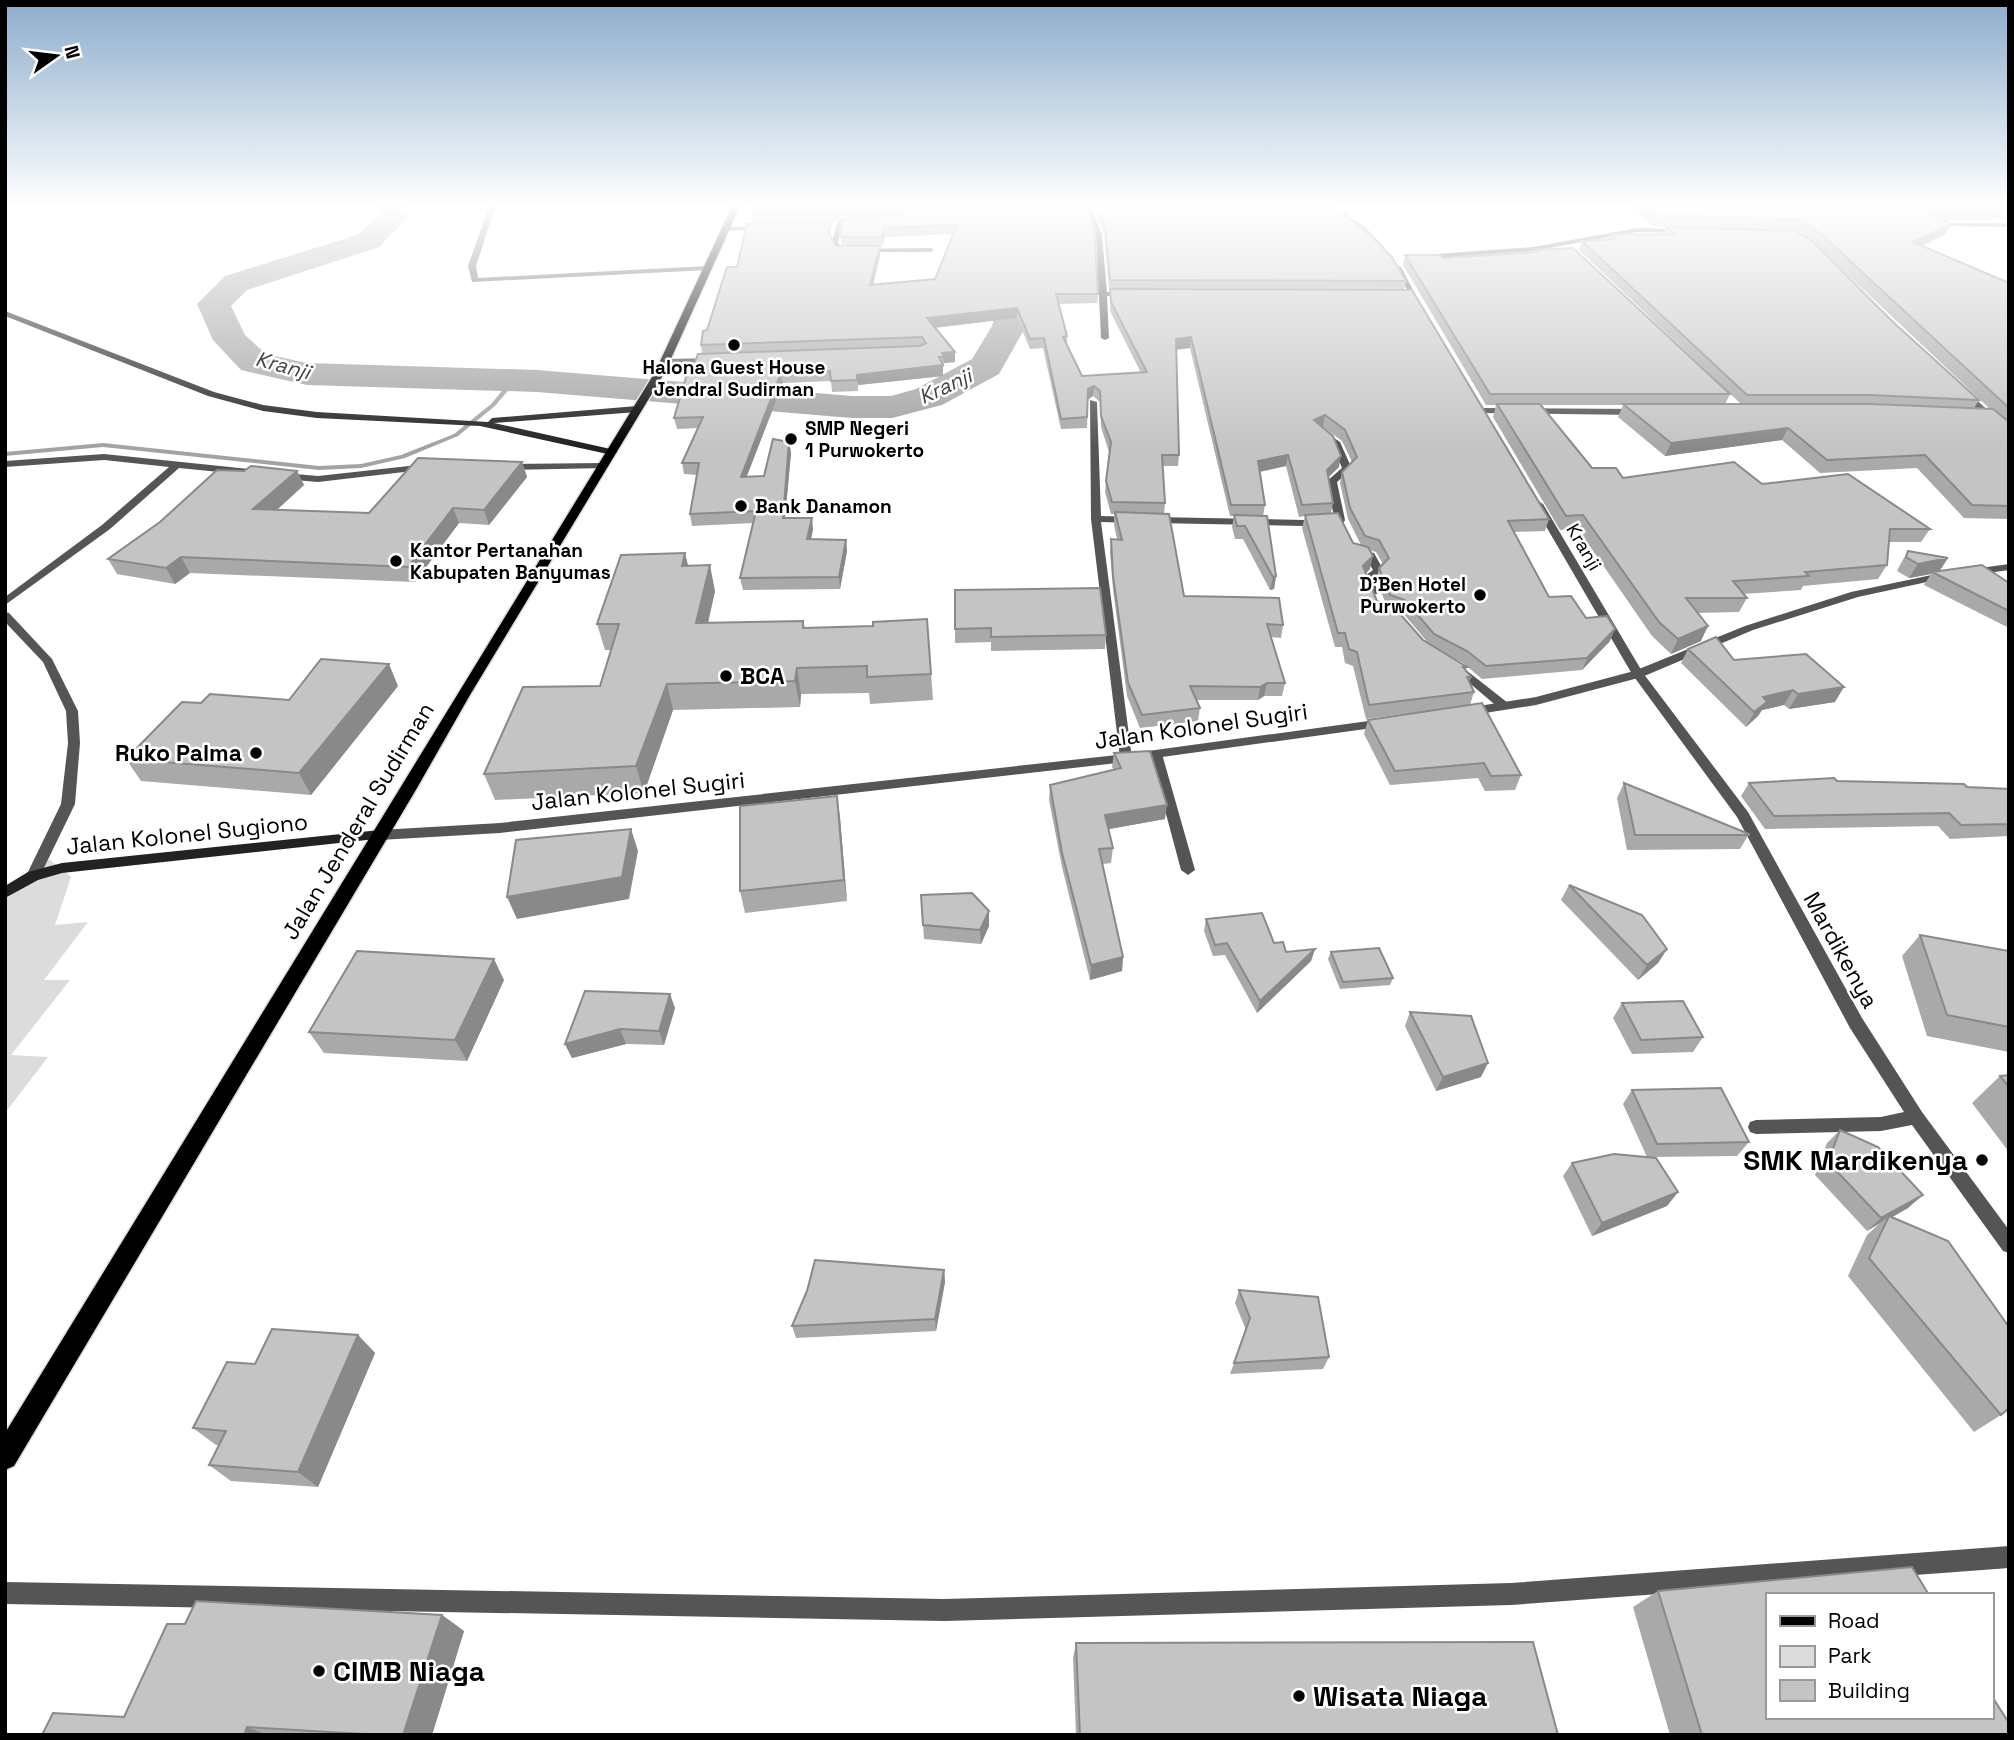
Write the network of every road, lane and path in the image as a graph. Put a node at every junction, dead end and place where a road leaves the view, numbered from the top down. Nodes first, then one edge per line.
1 (700, 285) edge
2 (1102, 285) edge
3 (1407, 285) edge
4 (1103, 294) junction
5 (1140, 295) edge
6 (1400, 295) edge
7 (1413, 295) junction
8 (5, 313) edge
9 (1426, 317) edge
10 (1105, 338) dead end
11 (719, 360) edge
12 (662, 367) junction
13 (1959, 388) edge
14 (1093, 402) edge
15 (1476, 402) edge
16 (639, 406) junction
17 (1645, 412) edge
18 (1483, 413) junction
19 (1975, 415) edge
20 (1988, 416) junction
21 (480, 423) junction
22 (1491, 426) edge
23 (1318, 430) edge
24 (2009, 435) edge
25 (607, 459) junction
26 (5, 464) edge
27 (178, 464) junction
28 (438, 467) edge
29 (490, 467) edge
30 (257, 473) edge
31 (270, 475) edge
32 (1534, 497) edge
33 (1096, 519) junction
34 (1345, 531) junction
35 (2009, 567) edge
36 (1376, 600) edge
37 (5, 602) edge
38 (5, 615) edge
39 (1446, 661) edge
40 (1638, 674) junction
41 (1504, 706) junction
42 (1456, 713) edge
43 (1402, 720) edge
44 (1156, 754) junction
45 (1126, 758) junction
46 (380, 835) junction
47 (1188, 870) dead end
48 (33, 876) junction
49 (5, 893) edge
50 (1916, 1117) junction
51 (1756, 1127) dead end
52 (2009, 1245) edge
53 (5, 1457) edge
54 (2009, 1557) edge
55 (5, 1593) edge

1 - 12 main road, Jalan Jenderal Sudirman
2 - 4 street
3 - 7 street
4 - 5 street
4 - 10 street
6 - 7 street
7 - 9 street
8 - 21 main road
11 - 12 street
12 - 16 main road, Jalan Jenderal Sudirman
13 - 20 street
14 - 33 street
15 - 18 street
16 - 21 main road
16 - 25 main road, Jalan Jenderal Sudirman
17 - 18 street
18 - 22 street
19 - 20 street
20 - 24 street
21 - 25 main road
23 - 34 street
25 - 29 street
25 - 46 main road, Jalan Jenderal Sudirman
26 - 27 street
27 - 30 street
27 - 37 street
28 - 31 street
32 - 40 street, Kranji
33 - 34 street
33 - 45 street
34 - 36 street
35 - 40 street
38 - 48 street
39 - 41 street
40 - 41 street
40 - 50 street, Mardikenya
41 - 42 street
43 - 44 street, Jalan Kolonel Sugiri
44 - 45 street, Jalan Kolonel Sugiri
44 - 47 street
45 - 46 street, Jalan Kolonel Sugiri
46 - 48 main road, Jalan Kolonel Sugiono
46 - 53 main road, Jalan Jenderal Sudirman
48 - 49 main road, Jalan Kolonel Sugiono
50 - 51 street
50 - 52 street, Mardikenya
54 - 55 street

